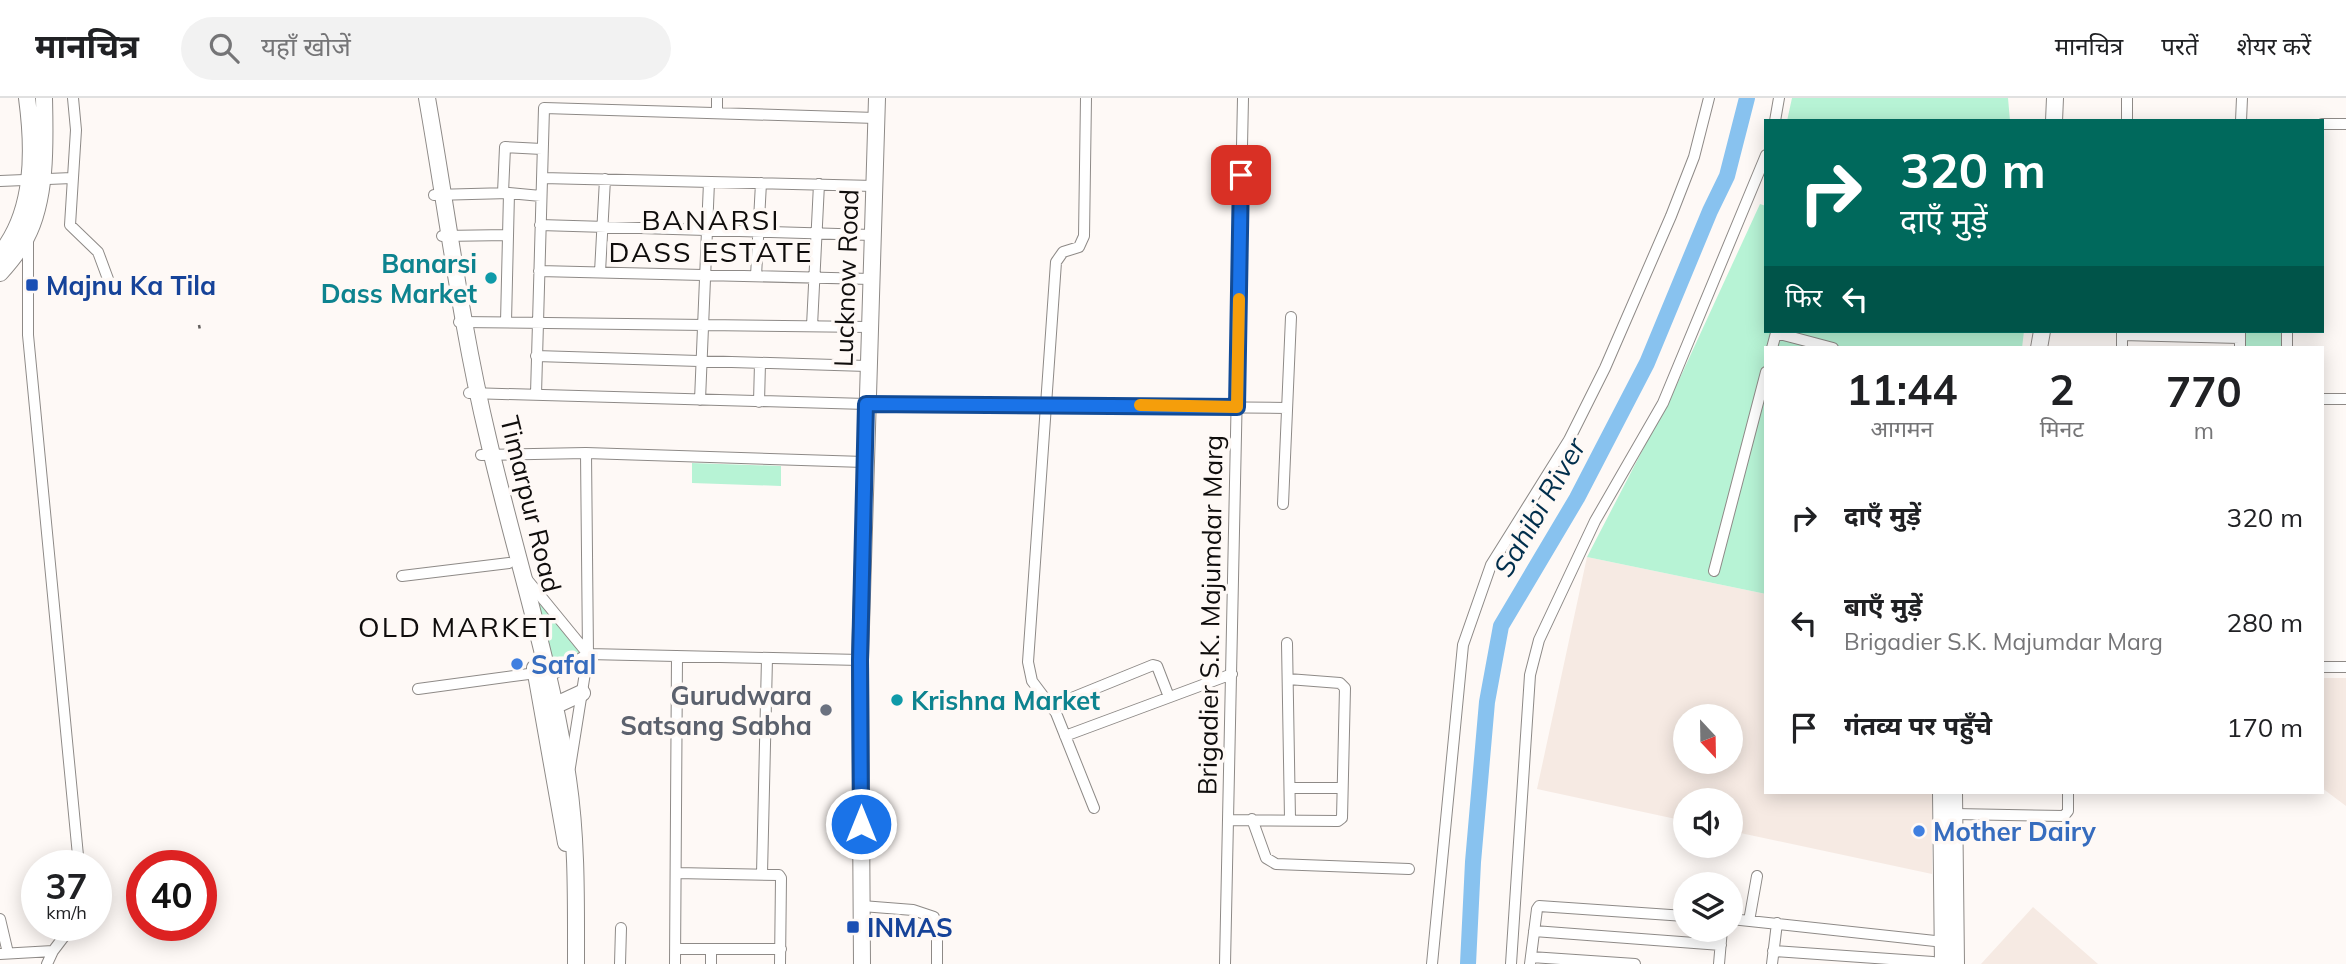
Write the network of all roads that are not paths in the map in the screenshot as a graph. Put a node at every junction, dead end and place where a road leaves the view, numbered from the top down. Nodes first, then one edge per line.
1 (27, 98) edge
2 (44, 98) edge
3 (73, 98) edge
4 (418, 98) edge
5 (427, 98) edge
6 (717, 98) edge
7 (877, 98) edge
8 (1086, 98) edge
9 (1243, 98) edge
10 (1709, 98) edge
11 (1779, 98) edge
12 (2046, 98) edge
13 (2055, 98) edge
14 (2127, 98) edge
15 (2242, 98) edge
16 (717, 113) junction
17 (876, 118) junction
18 (1775, 119) edge
19 (2045, 119) edge
20 (2053, 119) edge
21 (2127, 119) edge
22 (2241, 119) edge
23 (2324, 124) edge
24 (2346, 124) edge
25 (542, 149) junction
26 (1764, 160) edge
27 (72, 178) junction
28 (542, 178) junction
29 (36, 180) junction
30 (605, 180) junction
31 (0, 181) edge
32 (709, 182) junction
33 (761, 183) junction
34 (818, 184) junction
35 (874, 186) junction
36 (506, 193) junction
37 (439, 195) junction
38 (541, 196) junction
39 (540, 226) junction
40 (601, 227) junction
41 (24, 228) junction
42 (707, 230) junction
43 (758, 232) junction
44 (816, 233) junction
45 (508, 235) junction
46 (872, 235) junction
47 (446, 236) junction
48 (0, 254) edge
49 (1, 271) edge
50 (539, 271) junction
51 (600, 272) junction
52 (706, 275) junction
53 (756, 276) junction
54 (813, 278) junction
55 (108, 279) dead end
56 (871, 279) junction
57 (1291, 317) dead end
58 (461, 321) junction
59 (506, 321) junction
60 (537, 322) junction
61 (704, 324) junction
62 (812, 326) junction
63 (869, 327) junction
64 (1776, 333) edge
65 (2122, 333) edge
66 (2240, 339) edge
67 (1825, 346) edge
68 (536, 356) junction
69 (703, 361) junction
70 (760, 363) junction
71 (867, 366) junction
72 (1763, 391) edge
73 (473, 393) junction
74 (536, 394) junction
75 (2324, 399) edge
76 (2346, 399) edge
77 (699, 400) junction
78 (758, 402) junction
79 (866, 404) junction
80 (1044, 404) junction
81 (1237, 407) junction
82 (1287, 408) junction
83 (586, 453) junction
84 (487, 455) junction
85 (864, 462) junction
86 (1283, 504) dead end
87 (509, 563) junction
88 (1714, 571) dead end
89 (523, 574) junction
90 (402, 576) dead end
91 (1287, 643) dead end
92 (588, 654) junction
93 (677, 656) junction
94 (767, 658) junction
95 (860, 660) junction
96 (2324, 667) edge
97 (2346, 667) edge
98 (1232, 674) junction
99 (541, 677) junction
100 (1288, 679) junction
101 (418, 689) dead end
102 (582, 694) junction
103 (1169, 697) junction
104 (554, 706) junction
105 (1052, 706) junction
106 (1065, 736) junction
107 (568, 777) junction
108 (1290, 788) junction
109 (1342, 788) junction
110 (1941, 794) edge
111 (1954, 794) edge
112 (2068, 794) edge
113 (1094, 808) dead end
114 (1955, 814) junction
115 (1290, 819) junction
116 (1228, 820) junction
117 (1252, 820) junction
118 (77, 850) edge
119 (1409, 869) dead end
120 (676, 873) junction
121 (762, 874) junction
122 (1757, 876) dead end
123 (862, 906) junction
124 (1673, 915) edge
125 (0, 919) edge
126 (1743, 920) edge
127 (1749, 921) junction
128 (1777, 923) junction
129 (621, 928) dead end
130 (1534, 931) junction
131 (1944, 940) junction
132 (61, 941) edge
133 (1721, 942) edge
134 (1721, 945) junction
135 (675, 949) junction
136 (711, 949) junction
137 (781, 949) junction
138 (53, 951) junction
139 (1773, 951) junction
140 (4, 954) edge
141 (1531, 961) edge
142 (1558, 961) edge
143 (1578, 962) edge
144 (1936, 963) edge
145 (47, 964) edge
146 (567, 964) edge
147 (576, 964) edge
148 (620, 964) edge
149 (675, 964) edge
150 (711, 964) edge
151 (780, 964) edge
152 (862, 964) edge
153 (937, 964) edge
154 (1225, 964) edge
155 (1432, 964) edge
156 (1511, 964) edge
157 (1635, 964) edge
158 (1719, 964) edge
159 (1772, 964) edge
160 (1956, 964) edge

1 - 29 street
2 - 29 street
3 - 27 street
4 - 37 street, Timarpur Road
5 - 37 street, Timarpur Road
6 - 16 street
7 - 17 street, Lucknow Road
8 - 80 street
9 - 81 street, Brigadier S.K. Majumdar Marg
10 - 155 street
11 - 18 street
12 - 19 street
13 - 20 street
14 - 21 street
15 - 22 street
16 - 17 street
16 - 25 street
17 - 35 street, Lucknow Road
23 - 24 street
25 - 28 street
25 - 36 street
26 - 156 street
27 - 29 street
27 - 55 street
28 - 30 street
28 - 38 street
29 - 31 street
29 - 41 street
30 - 32 street
30 - 40 street
32 - 33 street
32 - 42 street
33 - 34 street
33 - 43 street
34 - 35 street
34 - 44 street
35 - 46 street, Lucknow Road
36 - 37 street
36 - 38 street
36 - 45 street
37 - 47 street, Timarpur Road
38 - 39 street
39 - 40 street
39 - 50 street
40 - 42 street
40 - 51 street
41 - 48 street
41 - 49 street
41 - 118 street
42 - 43 street
42 - 52 street
43 - 44 street
43 - 53 street
44 - 46 street
44 - 54 street
45 - 47 street
45 - 59 street
46 - 56 street, Lucknow Road
47 - 58 street, Timarpur Road
50 - 51 street
50 - 60 street
51 - 52 street
52 - 53 street
52 - 61 street
53 - 54 street
54 - 56 street
54 - 62 street
56 - 63 street, Lucknow Road
57 - 82 street
58 - 59 street
58 - 73 street, Timarpur Road
59 - 60 street
60 - 61 street
60 - 68 street
61 - 62 street
61 - 69 street
62 - 63 street
63 - 71 street, Lucknow Road
64 - 67 street
65 - 66 street
68 - 69 street
68 - 74 street
69 - 70 street
69 - 77 street
70 - 71 street
70 - 78 street
71 - 79 street, Lucknow Road
72 - 88 street
73 - 74 street
73 - 84 street, Timarpur Road
74 - 77 street
75 - 76 street
77 - 78 street
78 - 79 street
79 - 80 street
79 - 85 street, Lucknow Road
80 - 81 street
80 - 105 street
81 - 82 street
81 - 98 street, Brigadier S.K. Majumdar Marg
82 - 86 street
83 - 84 street
83 - 85 street
83 - 92 street
84 - 87 street, Timarpur Road
84 - 89 street, Timarpur Road
85 - 95 street, Lucknow Road
87 - 90 street
87 - 99 street, Timarpur Road
89 - 92 street
89 - 99 street, Timarpur Road
91 - 100 street
92 - 93 street
92 - 99 street
92 - 102 street
93 - 94 street
93 - 120 street
94 - 95 street
94 - 121 street
95 - 123 street, Lucknow Road
96 - 97 street
98 - 103 street
98 - 116 street, Brigadier S.K. Majumdar Marg
99 - 101 street
99 - 104 street, Timarpur Road
99 - 146 street, Timarpur Road
100 - 108 street
100 - 109 street
102 - 104 street
102 - 107 street
103 - 105 street
103 - 106 street
104 - 107 street, Timarpur Road
105 - 106 street
106 - 113 street
107 - 147 street, Timarpur Road
108 - 109 street
108 - 115 street
109 - 115 street
110 - 131 street
111 - 114 street
112 - 114 street
114 - 131 street
115 - 117 street
116 - 117 street
116 - 154 street, Brigadier S.K. Majumdar Marg
117 - 119 street
120 - 121 street
120 - 135 street
121 - 137 street
122 - 127 street
123 - 152 street, Lucknow Road
123 - 153 street
124 - 130 street
125 - 140 street
126 - 127 street
127 - 128 street
128 - 131 street
128 - 139 street
129 - 148 street
130 - 134 street
130 - 141 street
131 - 144 street
131 - 160 street
132 - 138 street
133 - 134 street
134 - 158 street
135 - 136 street
135 - 149 street
136 - 137 street
136 - 150 street
137 - 151 street
138 - 140 street
138 - 145 street
139 - 144 street
139 - 159 street
141 - 142 street
142 - 143 street
143 - 157 street

